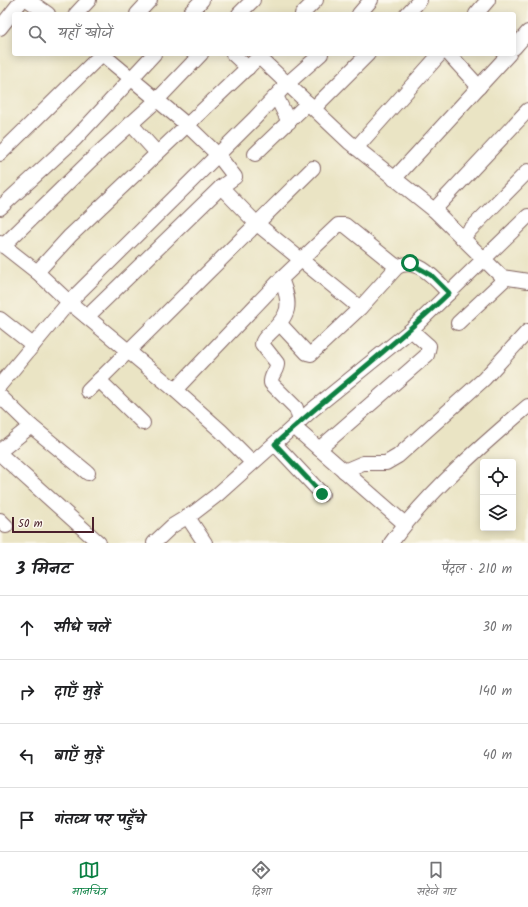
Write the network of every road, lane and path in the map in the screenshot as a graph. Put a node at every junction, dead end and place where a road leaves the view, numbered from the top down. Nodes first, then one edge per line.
1 (22, 0) edge
2 (28, 0) edge
3 (89, 0) edge
4 (150, 0) edge
5 (202, 0) edge
6 (253, 0) edge
7 (316, 0) edge
8 (371, 0) edge
9 (420, 0) edge
10 (488, 0) edge
11 (13, 12) edge
12 (45, 12) edge
13 (78, 12) edge
14 (140, 12) edge
15 (192, 12) edge
16 (241, 12) edge
17 (304, 12) edge
18 (361, 12) edge
19 (409, 12) edge
20 (478, 12) edge
21 (12, 13) edge
22 (0, 28) edge
23 (528, 32) edge
24 (516, 46) edge
25 (100, 56) edge
26 (104, 56) edge
27 (152, 56) edge
28 (199, 56) edge
29 (235, 56) edge
30 (259, 56) edge
31 (261, 56) edge
32 (318, 56) edge
33 (366, 56) edge
34 (438, 56) edge
35 (451, 56) edge
36 (507, 56) edge
37 (248, 68) junction
38 (132, 79) junction
39 (287, 84) junction
40 (479, 87) junction
41 (276, 96) junction
42 (156, 101) junction
43 (311, 106) junction
44 (528, 110) edge
45 (289, 122) junction
46 (130, 123) junction
47 (187, 125) junction
48 (356, 148) junction
49 (157, 153) junction
50 (0, 154) edge
51 (218, 154) junction
52 (255, 154) dead end
53 (313, 168) dead end
54 (528, 171) edge
55 (394, 179) junction
56 (221, 187) junction
57 (0, 208) edge
58 (434, 210) junction
59 (528, 216) edge
60 (256, 224) junction
61 (462, 238) junction
62 (2, 244) edge
63 (301, 259) junction
64 (484, 259) junction
65 (397, 267) junction
66 (37, 272) junction
67 (506, 278) junction
68 (281, 279) junction
69 (528, 281) edge
70 (449, 293) junction
71 (69, 302) junction
72 (360, 308) junction
73 (87, 317) junction
74 (0, 319) edge
75 (458, 322) dead end
76 (280, 324) junction
77 (410, 330) junction
78 (528, 331) edge
79 (32, 345) junction
80 (128, 350) junction
81 (99, 380) junction
82 (0, 385) edge
83 (175, 390) junction
84 (88, 391) dead end
85 (0, 396) edge
86 (528, 406) edge
87 (143, 423) dead end
88 (297, 424) junction
89 (31, 426) junction
90 (275, 444) junction
91 (319, 449) junction
92 (0, 453) edge
93 (252, 462) junction
94 (344, 471) junction
95 (88, 473) dead end
96 (322, 494) dead end
97 (188, 516) junction
98 (404, 524) junction
99 (99, 543) edge
100 (154, 543) edge
101 (205, 543) edge
102 (391, 543) edge

1 - 11 street
2 - 12 street
3 - 13 street
4 - 14 street
5 - 15 street
6 - 16 street
7 - 17 street
8 - 18 street
9 - 19 street
10 - 20 street
21 - 22 street
23 - 24 street
25 - 50 street
26 - 38 street
27 - 38 street
28 - 42 street
29 - 37 street
30 - 37 street
31 - 39 street
32 - 39 street
33 - 43 street
34 - 48 street
35 - 40 street
36 - 40 street
37 - 47 street
38 - 42 street
38 - 57 street
39 - 41 street
39 - 43 street
40 - 55 street
41 - 45 street
41 - 51 street
42 - 46 street
42 - 47 street
43 - 45 street
43 - 48 street
44 - 58 street
45 - 52 street
46 - 49 street
46 - 62 street
47 - 49 street
47 - 51 street
48 - 55 street
49 - 66 street
51 - 56 street
51 - 71 street
53 - 60 street
54 - 61 street
55 - 58 street
56 - 60 street
56 - 73 street
58 - 61 street
59 - 64 street
60 - 63 street
60 - 80 street
61 - 64 street
62 - 66 street
63 - 65 street
63 - 68 street
63 - 72 street
64 - 67 street
64 - 70 street
65 - 70 street
65 - 72 street
66 - 71 street
67 - 69 street
67 - 75 street
68 - 76 street
68 - 83 street
70 - 77 street
71 - 73 street
71 - 79 street
72 - 76 street
73 - 80 street
74 - 79 street
76 - 88 street
77 - 88 street
77 - 91 street
78 - 94 street
79 - 82 street
80 - 81 street
80 - 83 street
81 - 84 street
81 - 87 street
83 - 93 street
85 - 89 street
86 - 98 street
88 - 90 street
88 - 91 street
89 - 92 street
89 - 95 street
90 - 93 street
90 - 96 street
91 - 94 street
92 - 99 street
93 - 97 street
94 - 98 street
97 - 100 street
97 - 101 street
98 - 102 street

